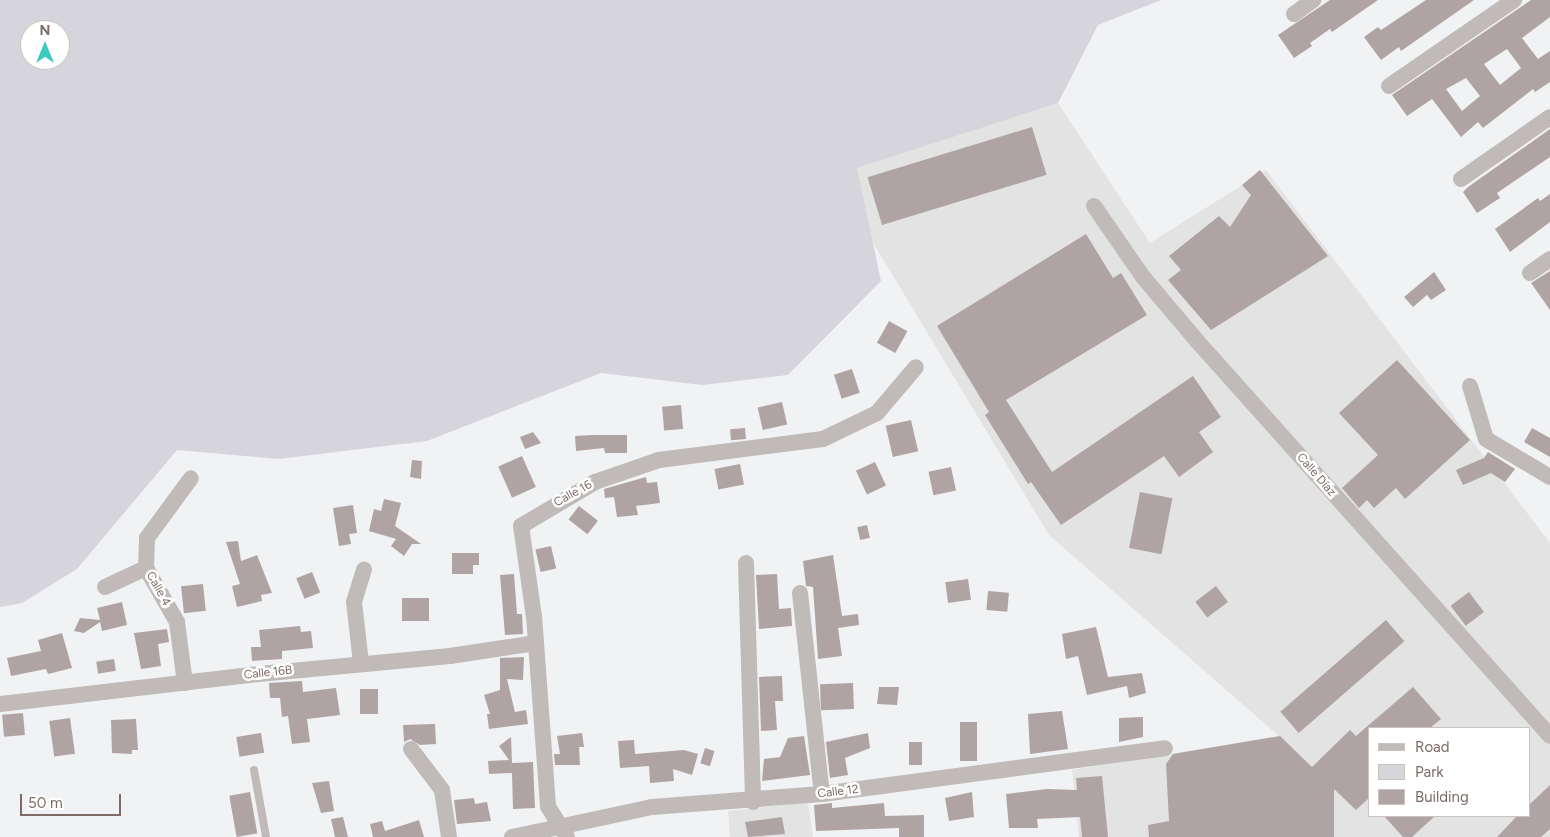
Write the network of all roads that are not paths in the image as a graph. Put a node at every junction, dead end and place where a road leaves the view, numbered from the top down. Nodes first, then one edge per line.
1 (1313, 0) edge
2 (1514, 0) edge
3 (1294, 14) dead end
4 (1389, 86) dead end
5 (1550, 117) edge
6 (1461, 179) dead end
7 (1094, 206) dead end
8 (1550, 259) edge
9 (1530, 273) dead end
10 (916, 367) dead end
11 (1470, 386) dead end
12 (192, 478) dead end
13 (1550, 478) edge
14 (746, 563) dead end
15 (146, 568) junction
16 (364, 570) dead end
17 (105, 587) dead end
18 (800, 593) dead end
19 (536, 643) junction
20 (361, 663) junction
21 (185, 683) junction
22 (0, 704) edge
23 (1550, 736) edge
24 (1165, 748) dead end
25 (410, 749) dead end
26 (254, 770) dead end
27 (822, 794) junction
28 (753, 802) junction
29 (563, 833) edge
30 (266, 837) edge
31 (449, 837) edge
32 (512, 837) edge

1 - 3 street
2 - 4 street
5 - 6 street
7 - 23 street, Calle Díaz
8 - 9 street
10 - 19 street, Calle 16
11 - 13 street
12 - 15 street, Calle 4
14 - 28 street
15 - 17 street
15 - 21 street, Calle 4
16 - 20 street
18 - 27 street
19 - 20 street, Calle 16B
19 - 29 street, Calle 16
20 - 21 street, Calle 16B
21 - 22 street, Calle 16B
24 - 27 street, Calle 12
25 - 31 street
26 - 30 lane
27 - 28 street, Calle 12
28 - 29 street, Calle 12
29 - 32 street, Calle 12

